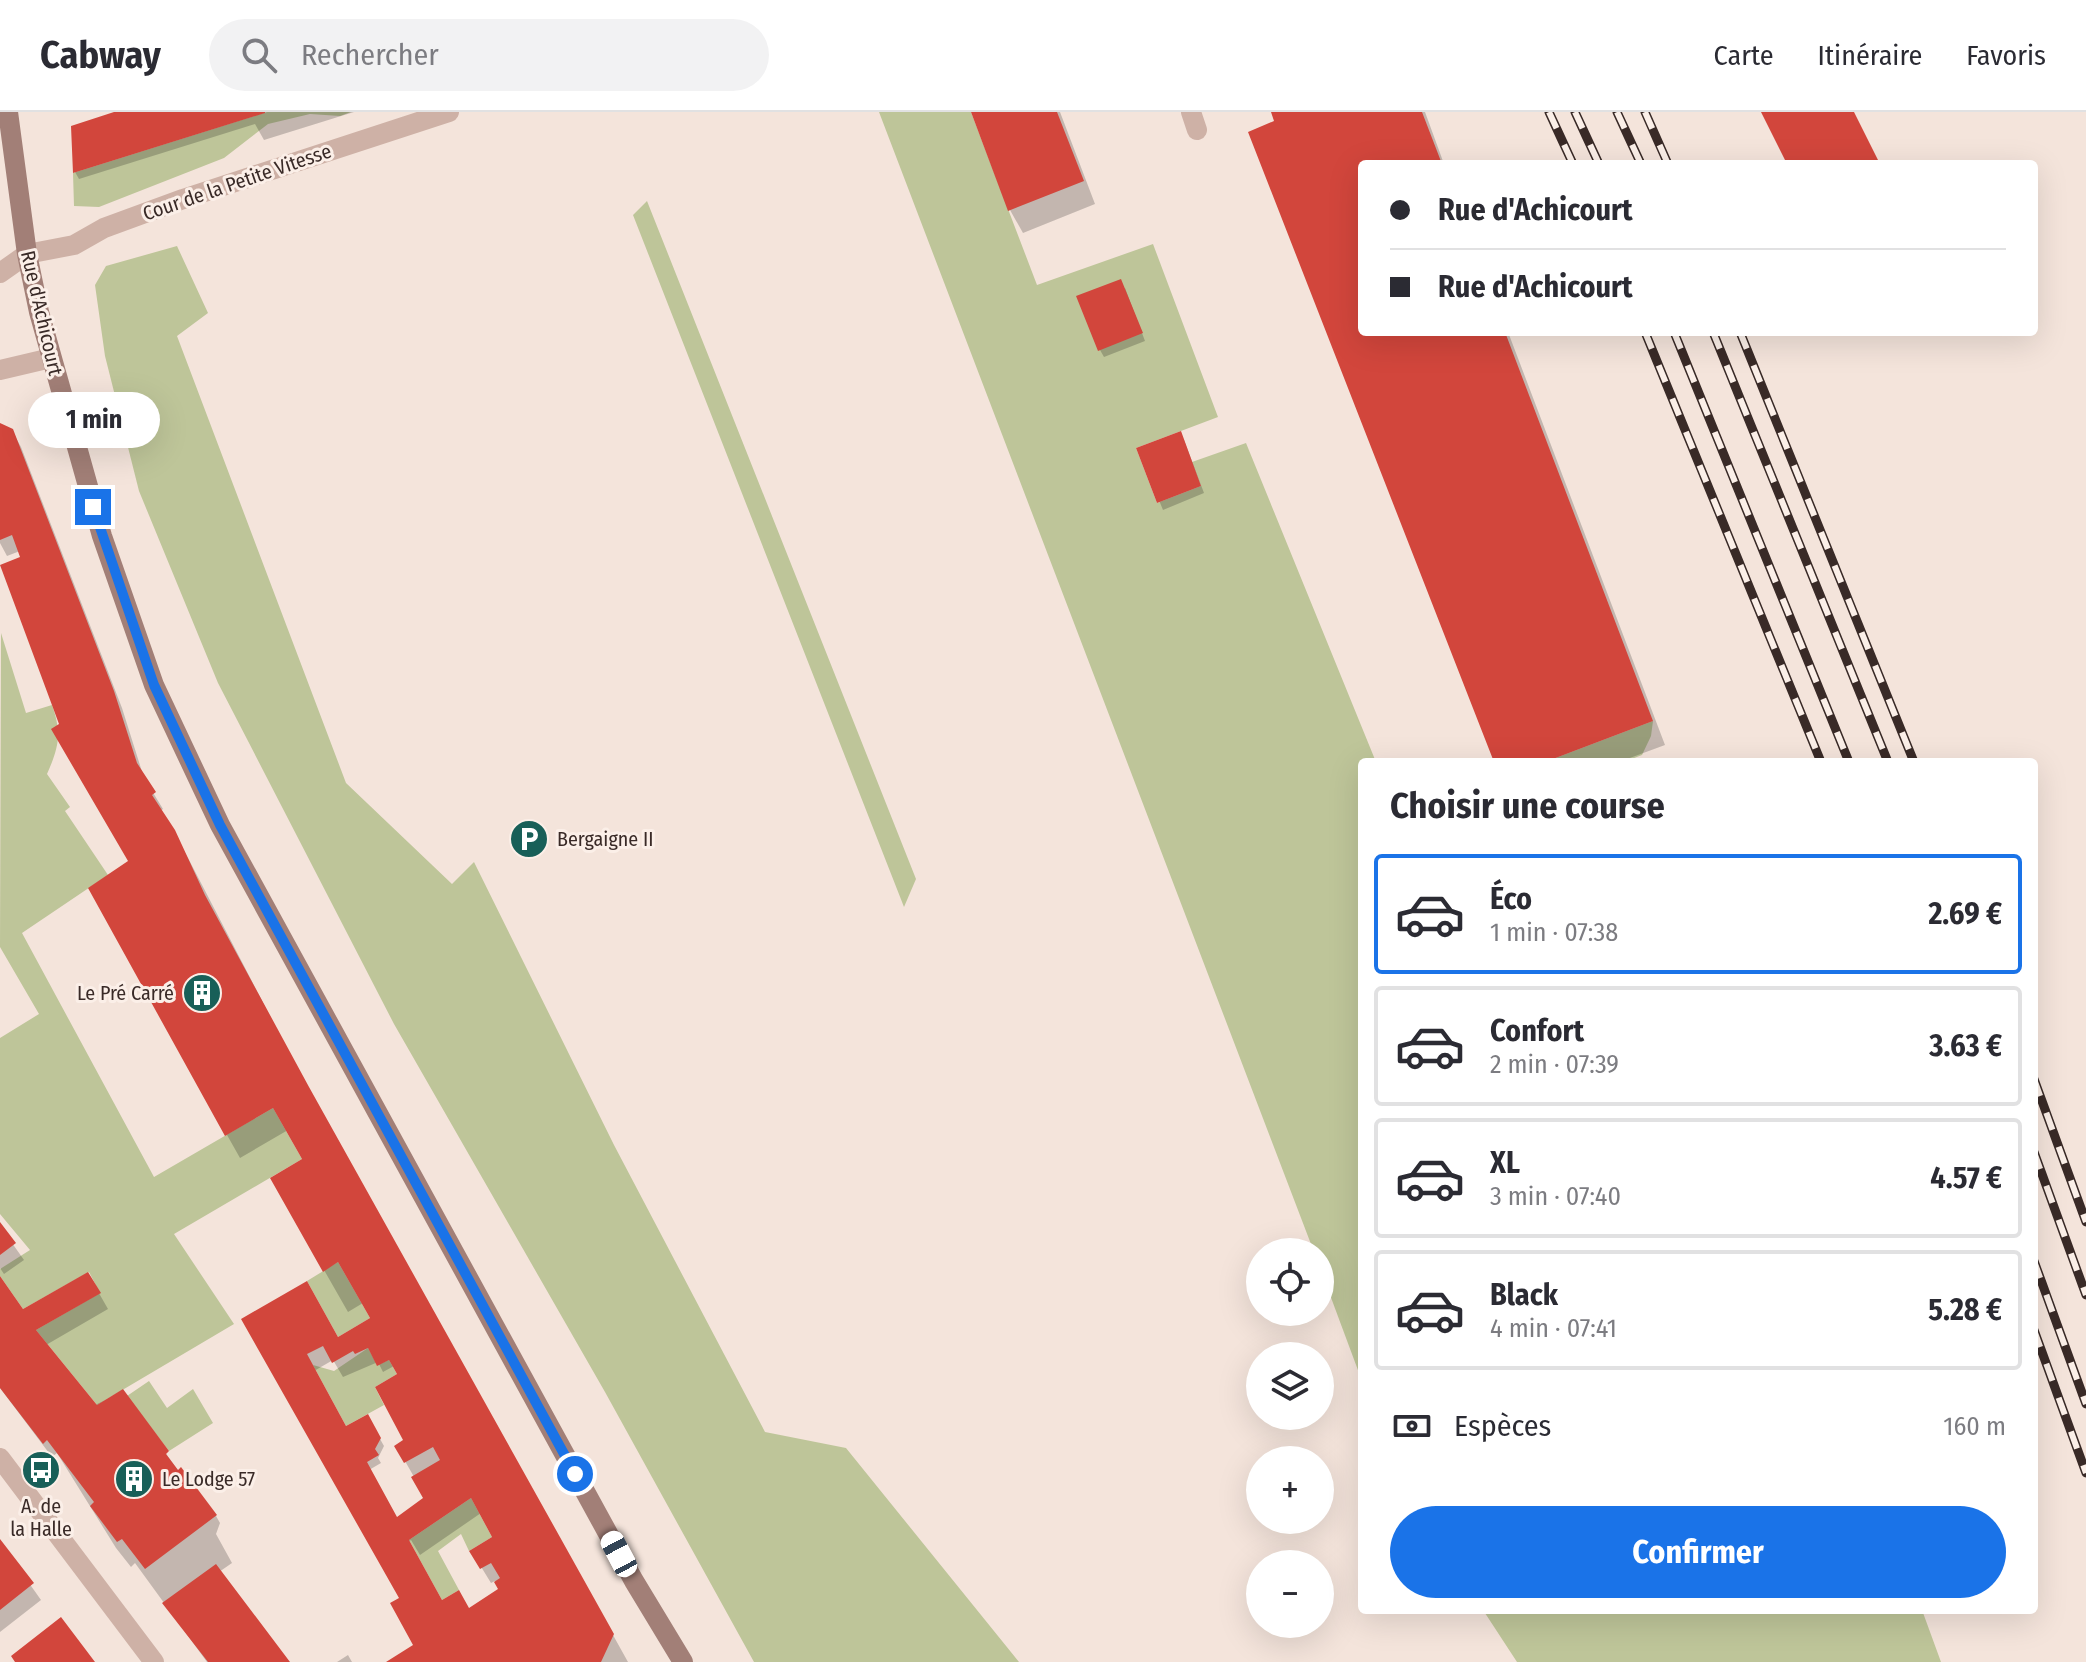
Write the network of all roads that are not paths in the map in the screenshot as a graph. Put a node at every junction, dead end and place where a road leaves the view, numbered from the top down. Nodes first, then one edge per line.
1 (8, 112) edge
2 (449, 112) edge
3 (27, 254) junction
4 (0, 273) edge
5 (51, 358) junction
6 (0, 370) edge
7 (0, 1458) edge
8 (154, 1662) edge
9 (683, 1662) edge

1 - 3 street, Rue d'Achicourt
2 - 3 street, Cour de la Petite Vitesse
3 - 4 street
3 - 5 street, Rue d'Achicourt
5 - 6 street
5 - 9 street, Rue d'Achicourt
7 - 8 street

